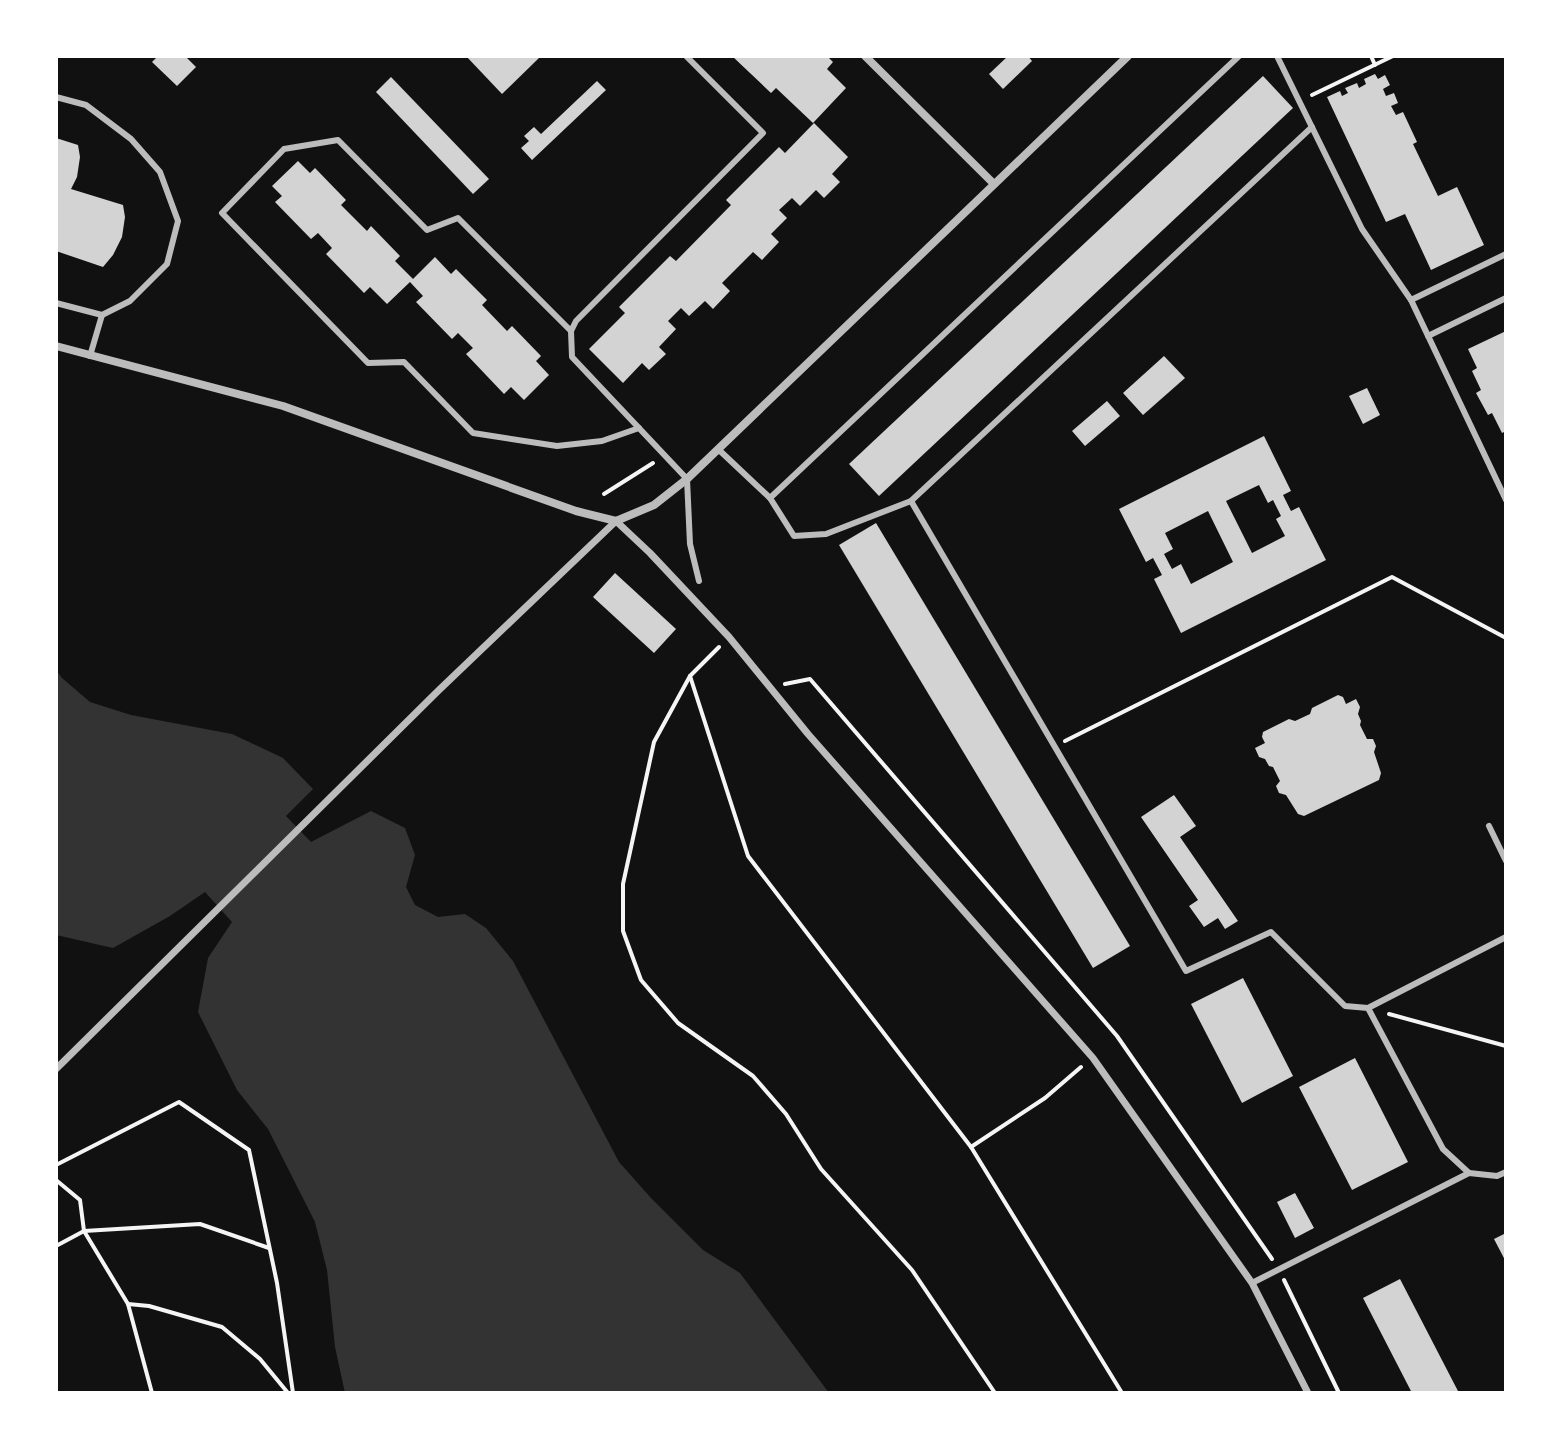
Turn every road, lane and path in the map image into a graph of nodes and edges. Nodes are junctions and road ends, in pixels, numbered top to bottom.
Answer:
1 (686, 56) edge
2 (865, 56) edge
3 (1128, 56) edge
4 (1239, 56) edge
5 (1277, 56) edge
6 (1371, 56) edge
7 (1393, 56) edge
8 (1375, 65) junction
9 (56, 97) edge
10 (1299, 101) junction
11 (1312, 127) junction
12 (994, 184) junction
13 (1506, 254) edge
14 (1506, 298) edge
15 (1411, 300) junction
16 (56, 303) edge
17 (102, 315) junction
18 (571, 331) junction
19 (1428, 336) junction
20 (56, 346) edge
21 (90, 356) junction
22 (639, 428) junction
23 (718, 449) junction
24 (665, 455) junction
25 (687, 479) junction
26 (604, 494) dead end
27 (770, 498) junction
28 (1506, 500) edge
29 (911, 501) junction
30 (616, 521) junction
31 (699, 581) dead end
32 (729, 637) junction
33 (1506, 638) edge
34 (690, 676) junction
35 (770, 688) junction
36 (1056, 746) junction
37 (1489, 826) dead end
38 (1506, 861) edge
39 (1506, 937) edge
40 (1368, 1008) junction
41 (1506, 1046) edge
42 (1093, 1058) junction
43 (56, 1069) edge
44 (971, 1147) junction
45 (56, 1165) edge
46 (1506, 1172) edge
47 (1469, 1173) junction
48 (56, 1180) edge
49 (84, 1231) junction
50 (56, 1246) edge
51 (269, 1248) junction
52 (1279, 1269) junction
53 (1252, 1283) junction
54 (128, 1304) junction
55 (152, 1393) edge
56 (291, 1393) edge
57 (995, 1393) edge
58 (1122, 1393) edge
59 (1308, 1393) edge
60 (1339, 1393) edge

1 - 18 lane
2 - 12 street
3 - 12 street
4 - 27 lane
5 - 10 lane
6 - 8 path
7 - 8 path
8 - 10 path
9 - 17 lane
10 - 11 lane
11 - 15 lane
11 - 29 lane
12 - 23 street
13 - 15 lane
14 - 19 lane
15 - 19 lane
16 - 17 lane
17 - 21 lane
18 - 22 lane
18 - 22 lane
19 - 28 lane
20 - 21 street
21 - 30 street
22 - 24 lane
23 - 25 street
23 - 27 lane
24 - 25 lane
24 - 26 path
25 - 30 street
25 - 31 lane
27 - 29 lane
29 - 36 lane
30 - 32 street
30 - 43 street
32 - 34 path
32 - 35 street
33 - 36 path
34 - 44 path
34 - 57 path
35 - 42 street
35 - 52 path
36 - 40 lane
37 - 38 lane
39 - 40 lane
40 - 41 path
40 - 47 lane
42 - 44 path
42 - 53 street
44 - 58 path
45 - 51 path
46 - 47 lane
47 - 52 lane
48 - 49 path
49 - 50 path
49 - 51 path
49 - 54 path
51 - 56 path
52 - 53 lane
52 - 60 path
53 - 59 street
54 - 55 path
54 - 56 path

